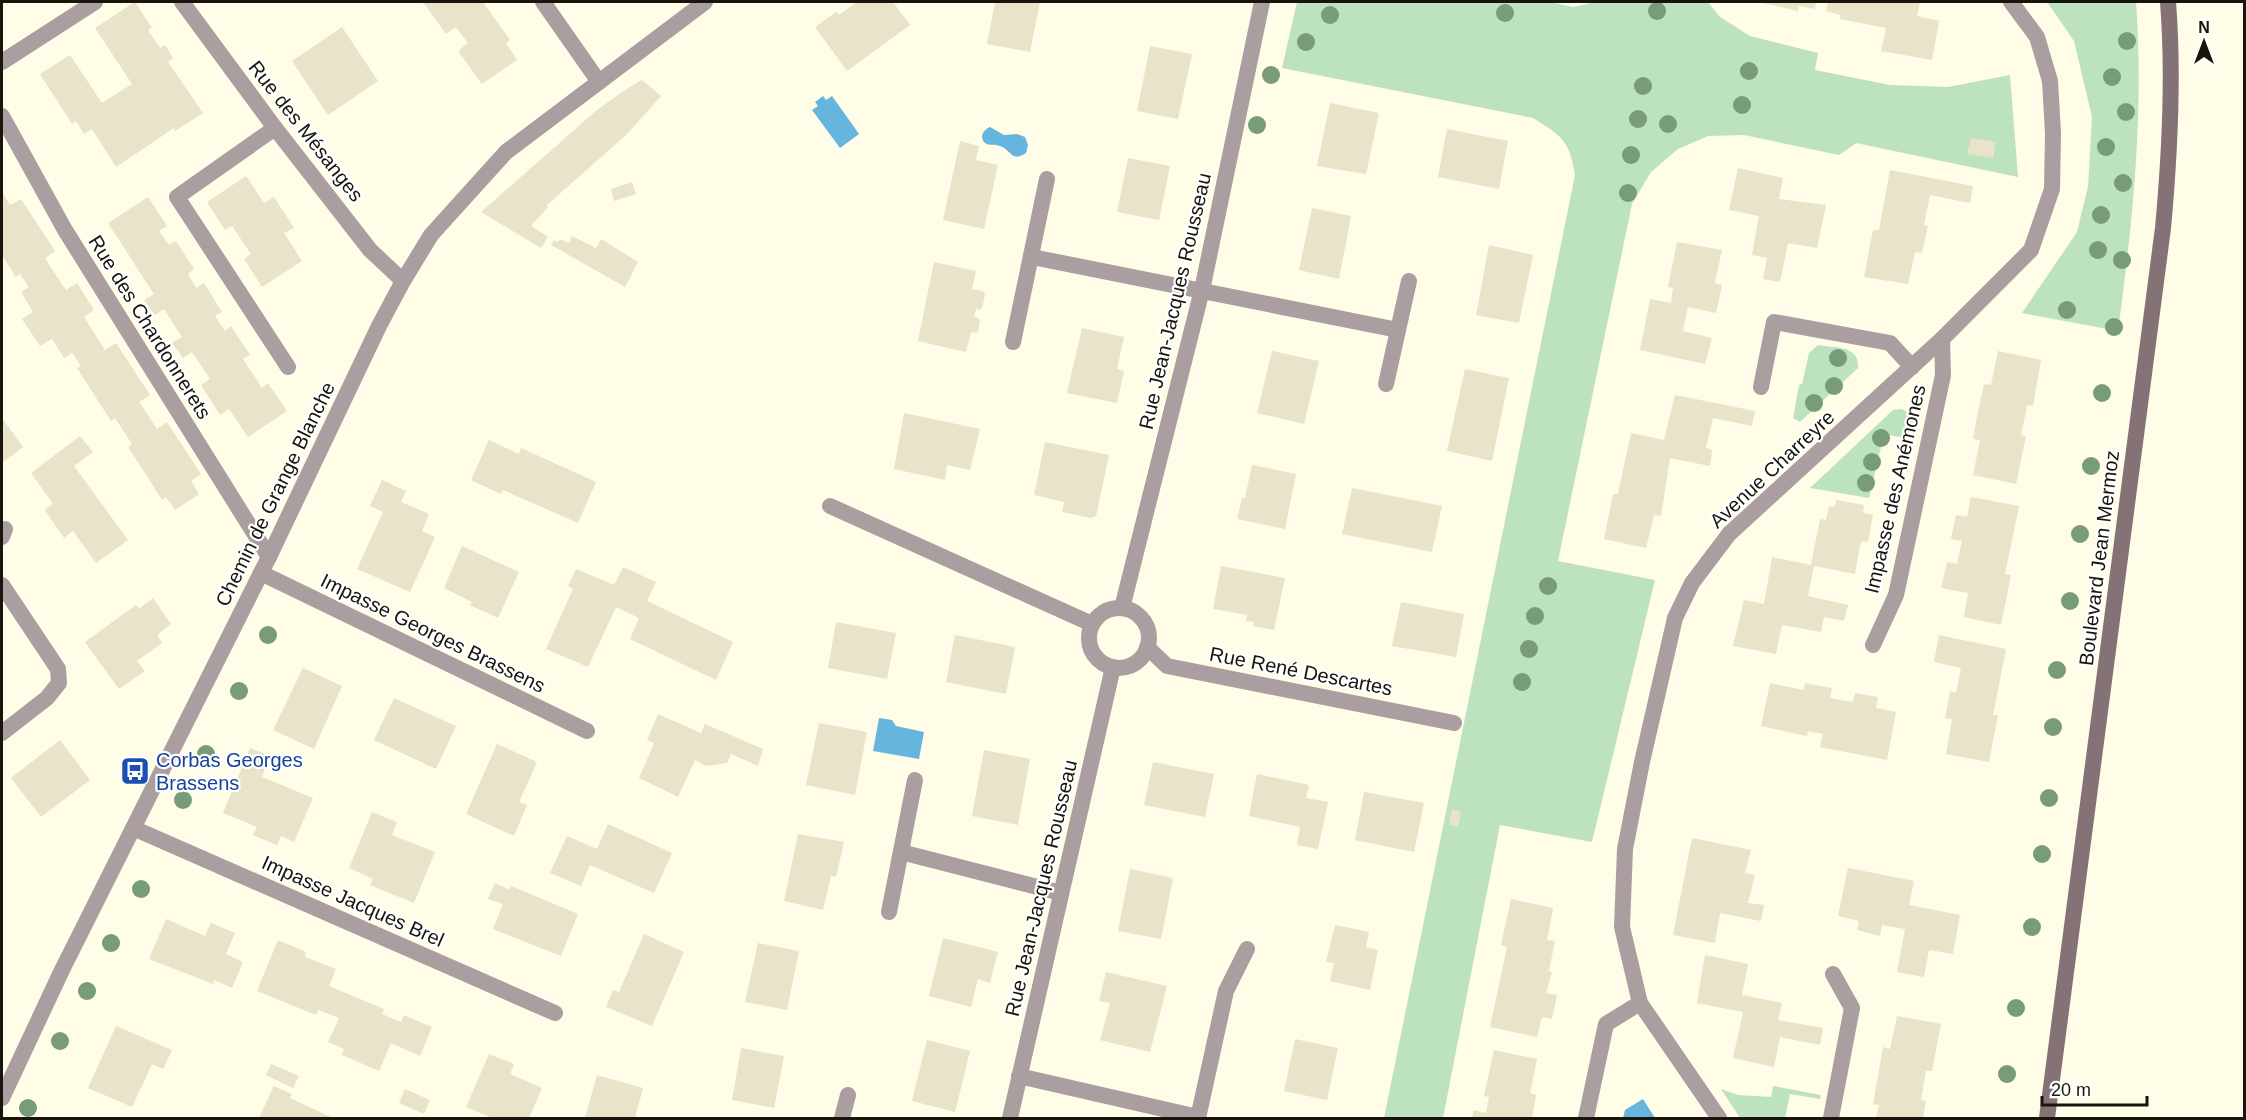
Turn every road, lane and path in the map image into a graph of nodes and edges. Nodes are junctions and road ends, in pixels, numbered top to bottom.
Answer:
1 (95, 2) edge
2 (182, 2) edge
3 (543, 2) edge
4 (705, 2) edge
5 (2011, 2) edge
6 (2168, 2) edge
7 (1256, 3) edge
8 (2, 62) edge
9 (599, 82) junction
10 (2, 116) edge
11 (275, 128) junction
12 (1047, 179) dead end
13 (1032, 256) junction
14 (403, 281) junction
15 (1409, 281) dead end
16 (1202, 290) junction
17 (1398, 330) junction
18 (1942, 339) junction
19 (1012, 342) dead end
20 (288, 367) dead end
21 (1912, 367) junction
22 (1386, 384) dead end
23 (1761, 387) dead end
24 (830, 506) dead end
25 (269, 557) junction
26 (261, 573) junction
27 (2, 585) edge
28 (1122, 608) junction
29 (1092, 624) junction
30 (1872, 645) dead end
31 (1147, 647) junction
32 (1113, 667) junction
33 (1454, 723) dead end
34 (587, 731) dead end
35 (2, 733) edge
36 (915, 780) dead end
37 (134, 828) junction
38 (901, 852) junction
39 (1061, 893) junction
40 (889, 912) dead end
41 (1247, 949) dead end
42 (1833, 974) dead end
43 (1640, 1004) junction
44 (555, 1013) dead end
45 (1019, 1076) junction
46 (848, 1095) dead end
47 (2, 1098) edge
48 (1198, 1118) edge
49 (842, 1119) edge
50 (1010, 1119) edge
51 (1586, 1119) edge
52 (1719, 1119) edge
53 (1831, 1119) edge
54 (2048, 1119) edge

1 - 8 street
2 - 11 street, Rue des Mésanges
3 - 9 street
4 - 9 street, Chemin de Grange Blanche
5 - 18 street, Avenue Charreyre
6 - 54 main road, Boulevard Jean Mermoz
7 - 16 street, Rue Jean-Jacques Rousseau
9 - 14 street, Chemin de Grange Blanche
10 - 25 street, Rue des Chardonnerets
11 - 14 street, Rue des Mésanges
11 - 20 street
12 - 13 street
13 - 16 street
13 - 19 street
14 - 25 street, Chemin de Grange Blanche
15 - 17 street
16 - 17 street
16 - 28 street, Rue Jean-Jacques Rousseau
17 - 22 street
18 - 21 street, Avenue Charreyre
18 - 30 street, Impasse des Anémones
21 - 23 street
21 - 43 street, Avenue Charreyre
24 - 29 street
25 - 26 street, Chemin de Grange Blanche
26 - 34 street, Impasse Georges Brassens
26 - 37 street, Chemin de Grange Blanche
27 - 35 street
28 - 29 street
28 - 31 street
29 - 32 street
31 - 32 street
31 - 33 street, Rue René Descartes
32 - 39 street, Rue Jean-Jacques Rousseau
36 - 38 street
37 - 44 street, Impasse Jacques Brel
37 - 47 street, Chemin de Grange Blanche
38 - 39 street
38 - 40 street
39 - 45 street, Rue Jean-Jacques Rousseau
41 - 48 street
42 - 53 street
43 - 51 street
43 - 52 street, Avenue Charreyre
45 - 48 street
45 - 50 street, Rue Jean-Jacques Rousseau
46 - 49 street

